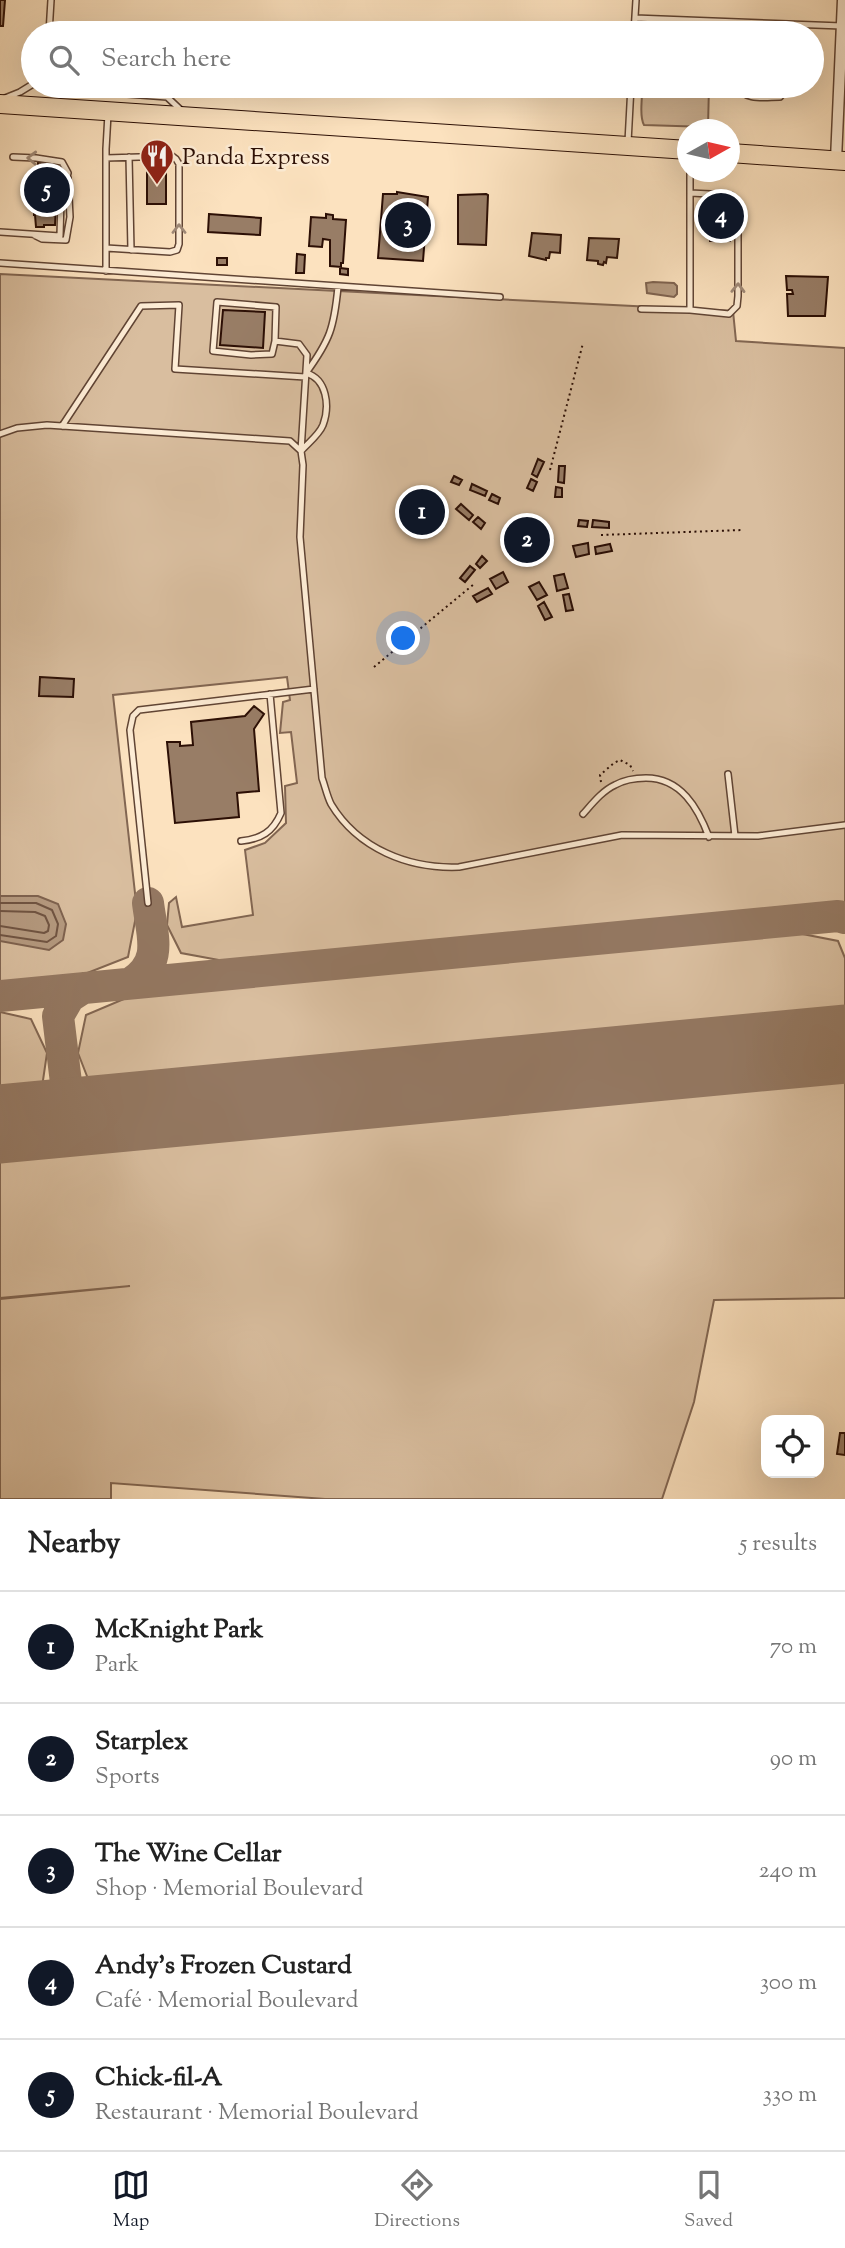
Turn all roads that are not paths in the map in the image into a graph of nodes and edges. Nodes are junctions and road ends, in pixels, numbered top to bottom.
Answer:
1 (51, 0) edge
2 (636, 0) edge
3 (843, 0) edge
4 (635, 18) junction
5 (50, 21) edge
6 (635, 21) edge
7 (692, 21) edge
8 (824, 28) edge
9 (843, 29) edge
10 (21, 92) edge
11 (168, 98) edge
12 (630, 98) edge
13 (0, 102) edge
14 (108, 111) junction
15 (187, 117) junction
16 (628, 146) junction
17 (677, 149) edge
18 (740, 154) edge
19 (13, 157) dead end
20 (129, 157) junction
21 (106, 158) junction
22 (841, 161) edge
23 (690, 182) edge
24 (690, 193) junction
25 (0, 232) edge
26 (106, 248) junction
27 (131, 250) junction
28 (0, 263) edge
29 (106, 271) junction
30 (338, 286) junction
31 (500, 297) dead end
32 (641, 309) dead end
33 (690, 310) junction
34 (275, 341) junction
35 (305, 375) junction
36 (62, 426) junction
37 (0, 434) edge
38 (301, 451) junction
39 (314, 689) junction
40 (270, 694) junction
41 (728, 774) dead end
42 (583, 814) dead end
43 (845, 825) edge
44 (709, 836) junction
45 (735, 836) junction
46 (241, 841) dead end
47 (148, 903) dead end

1 - 5 lane
2 - 4 lane
3 - 9 street
4 - 6 lane
4 - 7 lane
8 - 9 lane
9 - 22 street
10 - 13 lane
11 - 15 lane
12 - 16 lane
13 - 14 main road
14 - 15 main road
14 - 21 lane
15 - 16 main road
16 - 17 main road
18 - 22 main road
25 -> 19 lane
20 - 21 lane
20 - 27 lane
27 -> 20 lane
21 - 26 lane
23 - 24 lane
24 - 33 lane
33 -> 24 lane
26 - 27 lane
26 - 29 lane
28 - 29 lane
29 - 30 lane
30 - 31 lane
30 - 35 lane
32 - 33 lane
34 - 34 lane
34 - 35 lane
35 - 36 lane
35 - 38 lane
35 - 38 lane
36 - 37 lane
36 - 38 lane
38 - 39 lane
39 - 40 lane
39 - 44 lane
40 - 46 lane
40 - 47 lane
41 - 45 lane
42 - 44 lane
43 - 45 lane
44 - 45 lane

